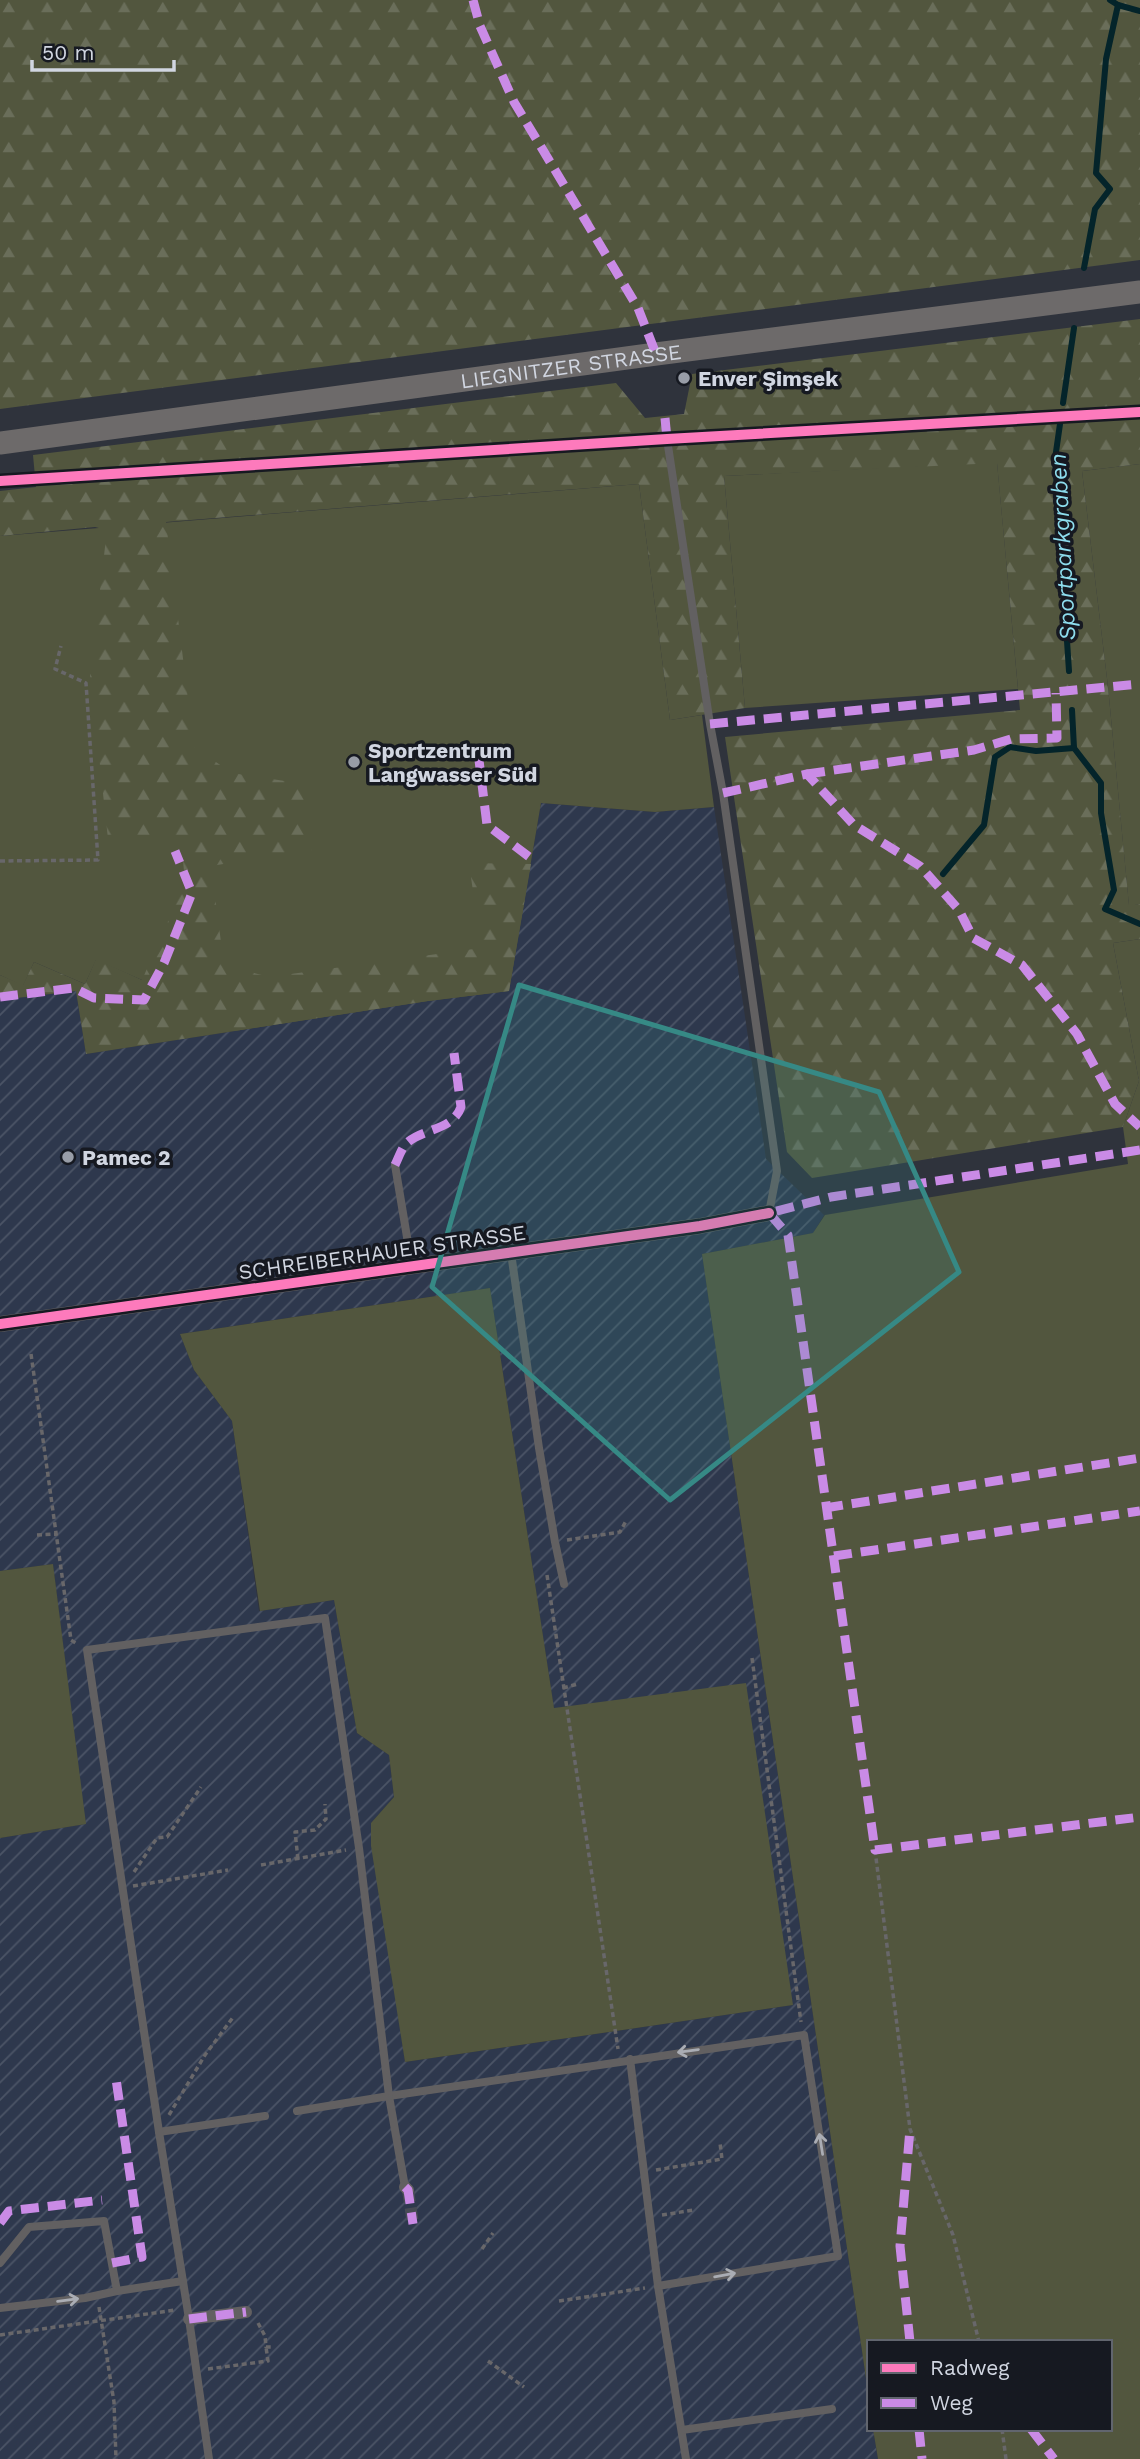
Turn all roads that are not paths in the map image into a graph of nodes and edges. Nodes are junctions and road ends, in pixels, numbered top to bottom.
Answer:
1 (1140, 292) edge
2 (667, 439) dead end
3 (0, 443) edge
4 (395, 1165) dead end
5 (769, 1213) joint
6 (511, 1253) junction
7 (412, 1267) junction
8 (0, 1324) edge
9 (564, 1584) dead end
10 (630, 2059) junction
11 (389, 2096) junction
12 (297, 2111) dead end
13 (265, 2116) dead end
14 (159, 2132) junction
15 (406, 2189) tunnel mouth
16 (0, 2263) edge
17 (183, 2281) junction
18 (658, 2286) junction
19 (117, 2291) junction
20 (0, 2308) edge
21 (246, 2312) dead end
22 (188, 2314) junction
23 (832, 2409) dead end
24 (682, 2430) junction
25 (209, 2459) edge
26 (686, 2459) edge

1 - 3 main road, LIEGNITZER STRASSE
2 - 5 lane
4 - 7 lane
5 - 6 street, SCHREIBERHAUER STRASSE
6 - 7 street, SCHREIBERHAUER STRASSE
6 - 9 lane
7 - 8 street, SCHREIBERHAUER STRASSE
10 - 11 lane
10 - 18 lane
18 -> 10 lane
11 - 12 lane
11 - 14 lane
11 - 15 lane
13 - 14 lane
14 - 17 lane
16 - 19 lane
17 - 19 lane
17 - 22 lane
18 - 24 lane
20 -> 19 lane
21 - 22 street
22 - 25 lane
23 - 24 lane
24 - 26 lane

